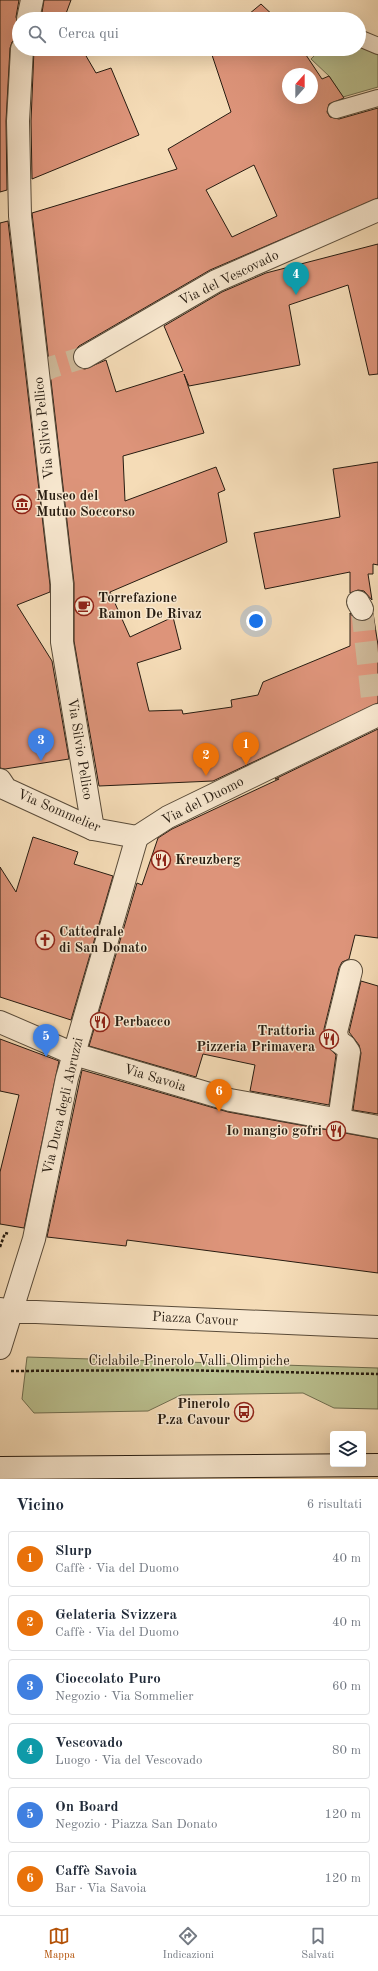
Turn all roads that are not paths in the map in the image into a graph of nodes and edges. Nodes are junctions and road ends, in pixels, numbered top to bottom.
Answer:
1 (32, 0) edge
2 (29, 12) edge
3 (366, 41) edge
4 (378, 46) edge
5 (22, 56) edge
6 (378, 98) edge
7 (336, 110) dead end
8 (378, 210) edge
9 (86, 357) tunnel mouth
10 (375, 713) edge
11 (3, 784) edge
12 (93, 829) junction
13 (137, 837) junction
14 (351, 971) dead end
15 (0, 1022) edge
16 (74, 1054) junction
17 (339, 1120) junction
18 (378, 1127) edge
19 (6, 1311) edge
20 (378, 1327) edge
21 (0, 1348) edge
22 (378, 1465) edge
23 (0, 1468) edge

1 - 2 street
3 - 4 lane
5 - 12 street, Via Silvio Pellico
6 - 7 lane
8 - 9 street, Via del Vescovado
10 - 13 street, Via del Duomo
11 - 12 street, Via Sommelier
12 - 13 street, Via Sommelier
13 - 16 street, Via Duca degli Abruzzi
14 - 17 street
15 - 16 street, Via Savoia
16 - 17 street, Via Savoia
16 - 19 street, Via Duca degli Abruzzi
17 - 18 street, Via Savoia
19 - 20 street, Piazza Cavour
19 - 21 street
22 - 23 street

